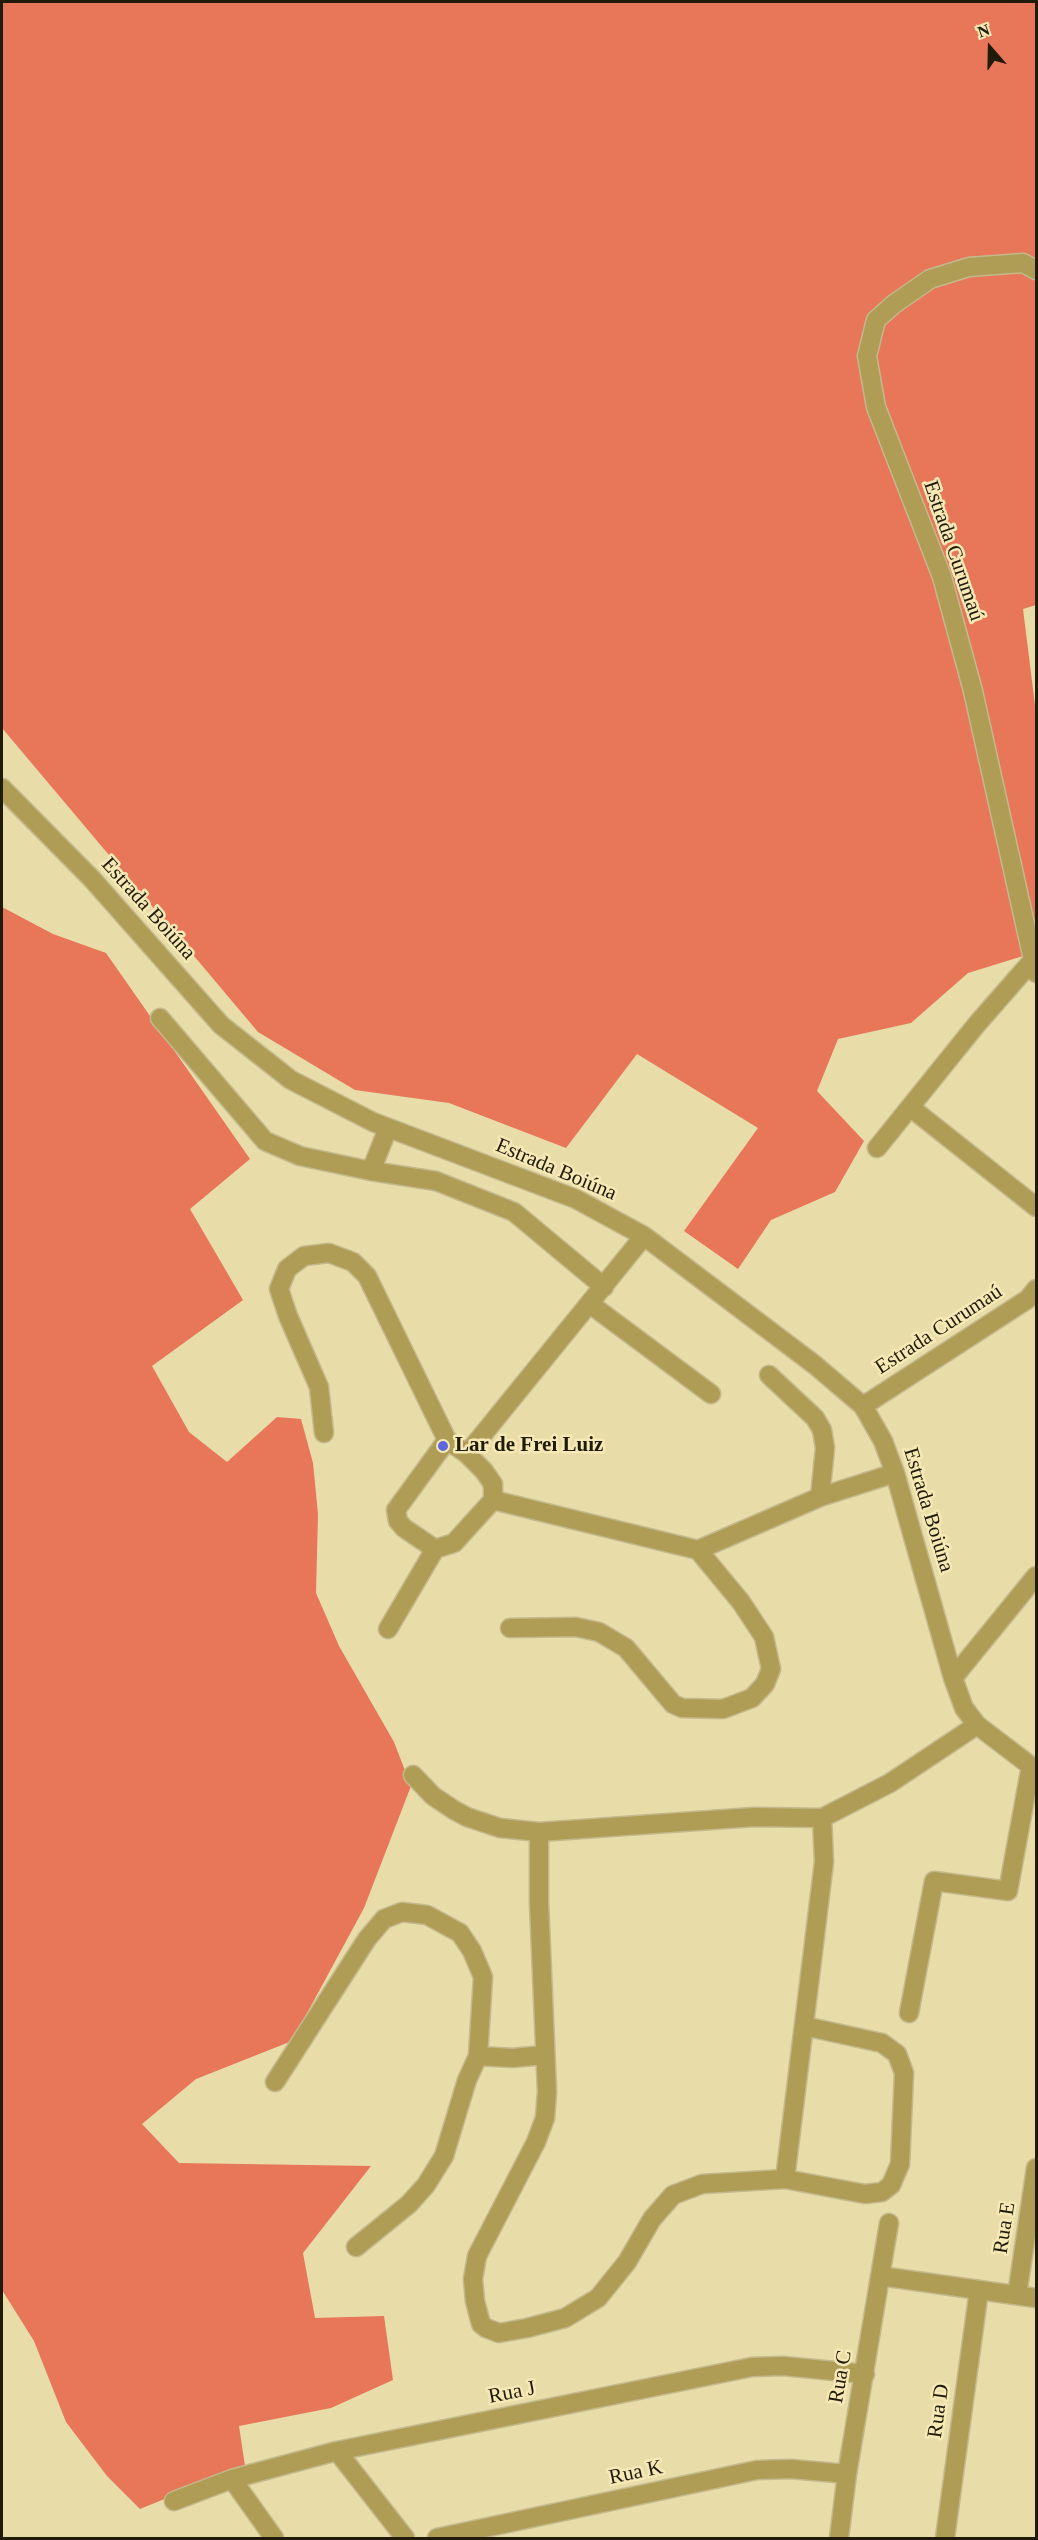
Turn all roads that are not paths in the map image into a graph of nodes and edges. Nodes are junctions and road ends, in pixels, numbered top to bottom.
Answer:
1 (1036, 270) edge
2 (2, 788) edge
3 (1035, 967) edge
4 (160, 1018) dead end
5 (910, 1107) junction
6 (388, 1128) junction
7 (876, 1148) dead end
8 (371, 1171) junction
9 (1036, 1207) edge
10 (644, 1236) junction
11 (604, 1287) junction
12 (1036, 1289) edge
13 (590, 1304) junction
14 (769, 1375) dead end
15 (711, 1394) dead end
16 (863, 1406) junction
17 (324, 1433) dead end
18 (447, 1440) junction
19 (467, 1454) junction
20 (895, 1473) junction
21 (820, 1497) junction
22 (493, 1500) junction
23 (435, 1549) junction
24 (698, 1550) junction
25 (1036, 1576) edge
26 (510, 1628) dead end
27 (388, 1629) dead end
28 (953, 1678) junction
29 (977, 1725) junction
30 (1034, 1768) edge
31 (413, 1775) dead end
32 (822, 1818) junction
33 (539, 1832) junction
34 (909, 2013) dead end
35 (804, 2026) junction
36 (544, 2055) junction
37 (478, 2056) junction
38 (275, 2082) dead end
39 (1036, 2168) edge
40 (785, 2179) junction
41 (889, 2223) dead end
42 (356, 2247) dead end
43 (880, 2276) junction
44 (979, 2290) junction
45 (1017, 2295) junction
46 (1036, 2298) edge
47 (864, 2374) junction
48 (337, 2451) junction
49 (847, 2474) junction
50 (232, 2479) junction
51 (174, 2501) dead end
52 (274, 2538) edge
53 (405, 2538) edge
54 (436, 2538) edge
55 (839, 2538) edge
56 (945, 2538) edge

1 - 3 street, Estrada Curumaú
2 - 6 street, Estrada Boiúna
3 - 5 street
4 - 8 street
5 - 7 street
5 - 9 street
6 - 8 street
6 - 10 street, Estrada Boiúna
8 - 11 street
10 - 11 street
10 - 16 street, Estrada Boiúna
11 - 13 street
12 - 16 street, Estrada Curumaú
13 - 15 street
13 - 19 street
14 - 21 street
16 - 20 street, Estrada Boiúna
17 - 18 street
18 - 19 street
18 - 23 street
19 - 22 street
20 - 21 street
20 - 28 street, Estrada Boiúna
21 - 24 street
22 - 23 street
22 - 24 street
23 - 27 street
24 - 26 street
25 - 28 street
28 - 29 street, Estrada Boiúna
29 - 30 street, Estrada Boiúna
29 - 32 street
30 - 34 street
31 - 33 street
32 - 33 street
32 - 35 street
33 - 36 street
35 - 40 street
35 - 40 street
36 - 37 street
36 - 40 street
37 - 38 street
37 - 42 street
39 - 45 street, Rua E
41 - 43 street, Rua C
43 - 44 street
43 - 47 street, Rua C
44 - 45 street
44 - 56 street, Rua D
45 - 46 street
47 - 48 street, Rua J
47 - 49 street, Rua C
48 - 50 street, Rua J
48 - 53 street
49 - 54 street, Rua K
49 - 55 street, Rua C
50 - 51 street, Rua J
50 - 52 street

